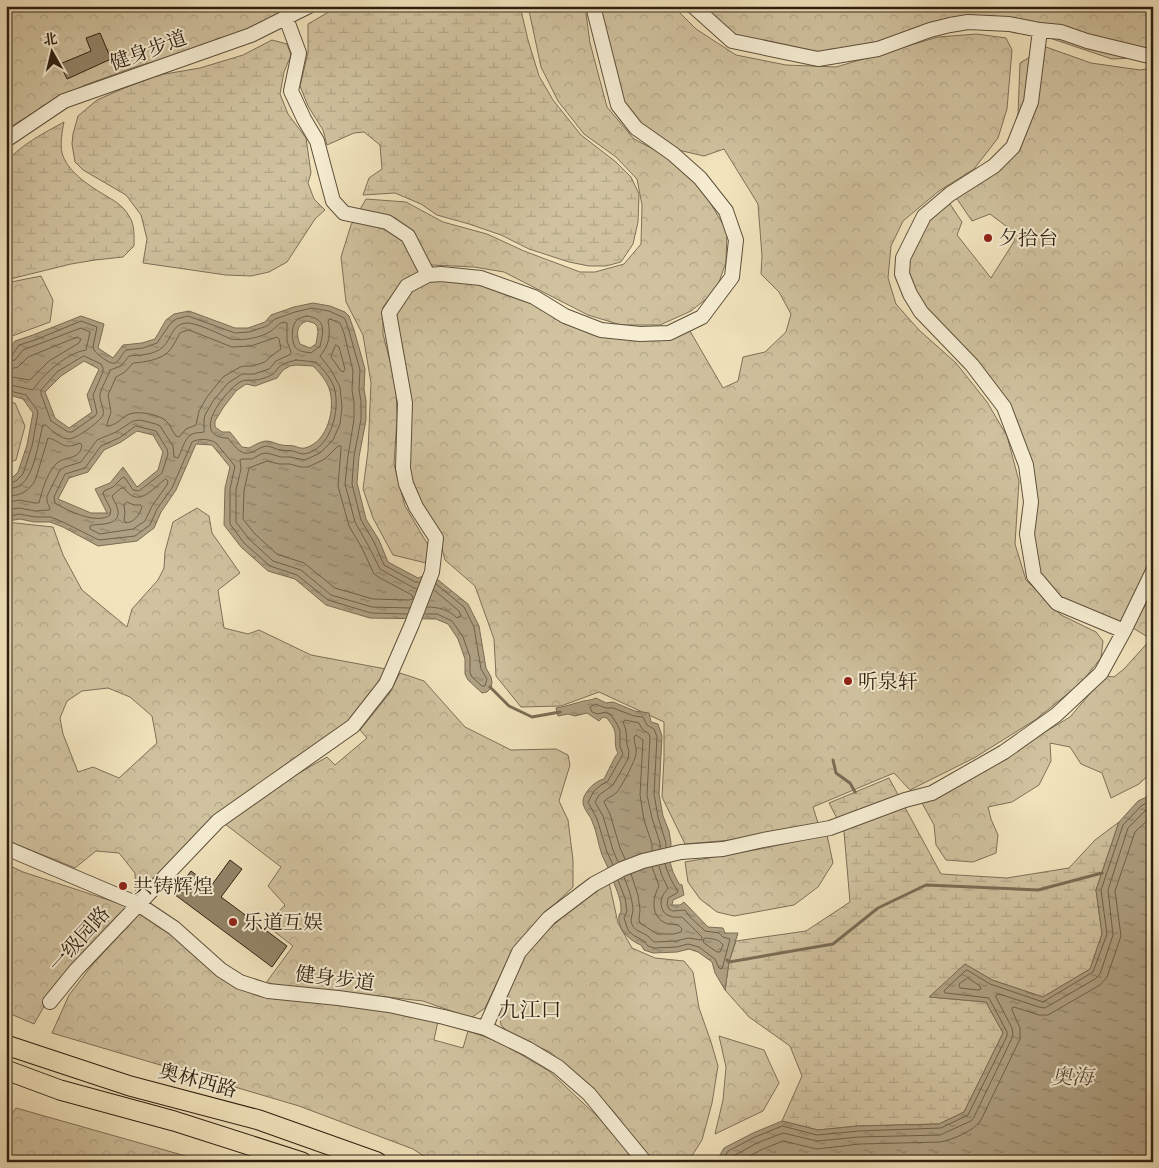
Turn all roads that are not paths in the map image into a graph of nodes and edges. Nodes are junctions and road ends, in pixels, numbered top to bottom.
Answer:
1 (309, 6) edge
2 (593, 6) edge
3 (693, 6) edge
4 (286, 18) junction
5 (1040, 30) junction
6 (1153, 57) edge
7 (6, 140) edge
8 (428, 275) junction
9 (1153, 571) edge
10 (1124, 631) junction
11 (6, 848) edge
12 (138, 904) junction
13 (50, 1002) dead end
14 (485, 1028) junction
15 (6, 1045) edge
16 (6, 1070) edge
17 (302, 1162) edge
18 (377, 1162) edge
19 (645, 1162) edge

1 - 4 street, 健身步道
2 - 8 street
3 - 5 street
4 - 7 street, 健身步道
4 - 8 street
5 - 6 street
5 - 10 street
8 - 12 street, 一级园路
9 - 10 street
10 - 14 street
11 - 12 street, 健身步道
12 - 13 street, 一级园路
12 - 14 street, 健身步道
14 - 19 street, 健身步道
15 - 18 main road, 奥林西路
16 - 17 main road

